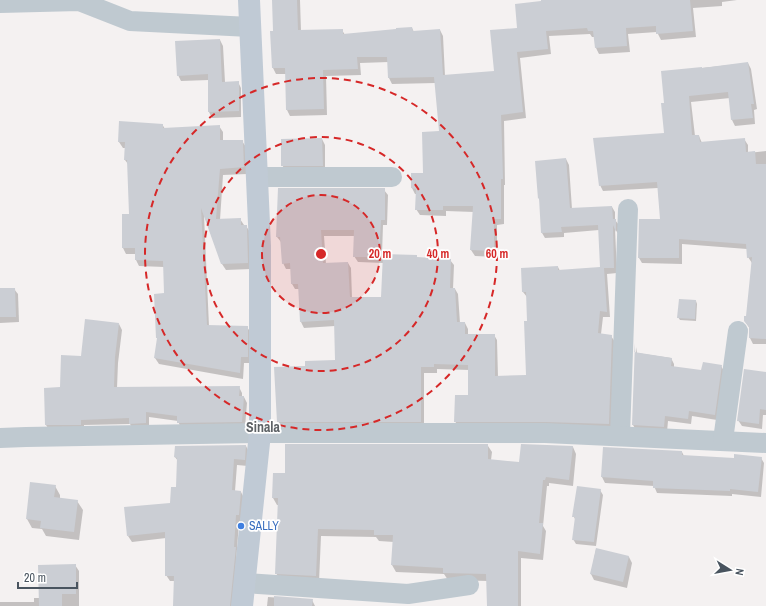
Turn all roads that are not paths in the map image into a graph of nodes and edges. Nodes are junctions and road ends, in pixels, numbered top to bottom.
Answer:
1 (249, 0) edge
2 (0, 3) edge
3 (250, 27) junction
4 (257, 177) junction
5 (392, 177) dead end
6 (628, 209) dead end
7 (738, 331) dead end
8 (260, 433) junction
9 (620, 436) junction
10 (0, 438) edge
11 (723, 440) junction
12 (766, 443) edge
13 (245, 583) junction
14 (469, 585) dead end
15 (242, 606) edge

1 - 3 street
2 - 3 street
3 - 4 street
4 - 5 street
4 - 8 street
6 - 9 street
7 - 11 street
8 - 9 street
8 - 10 street
8 - 13 street
9 - 11 street
11 - 12 street
13 - 14 street
13 - 15 street

